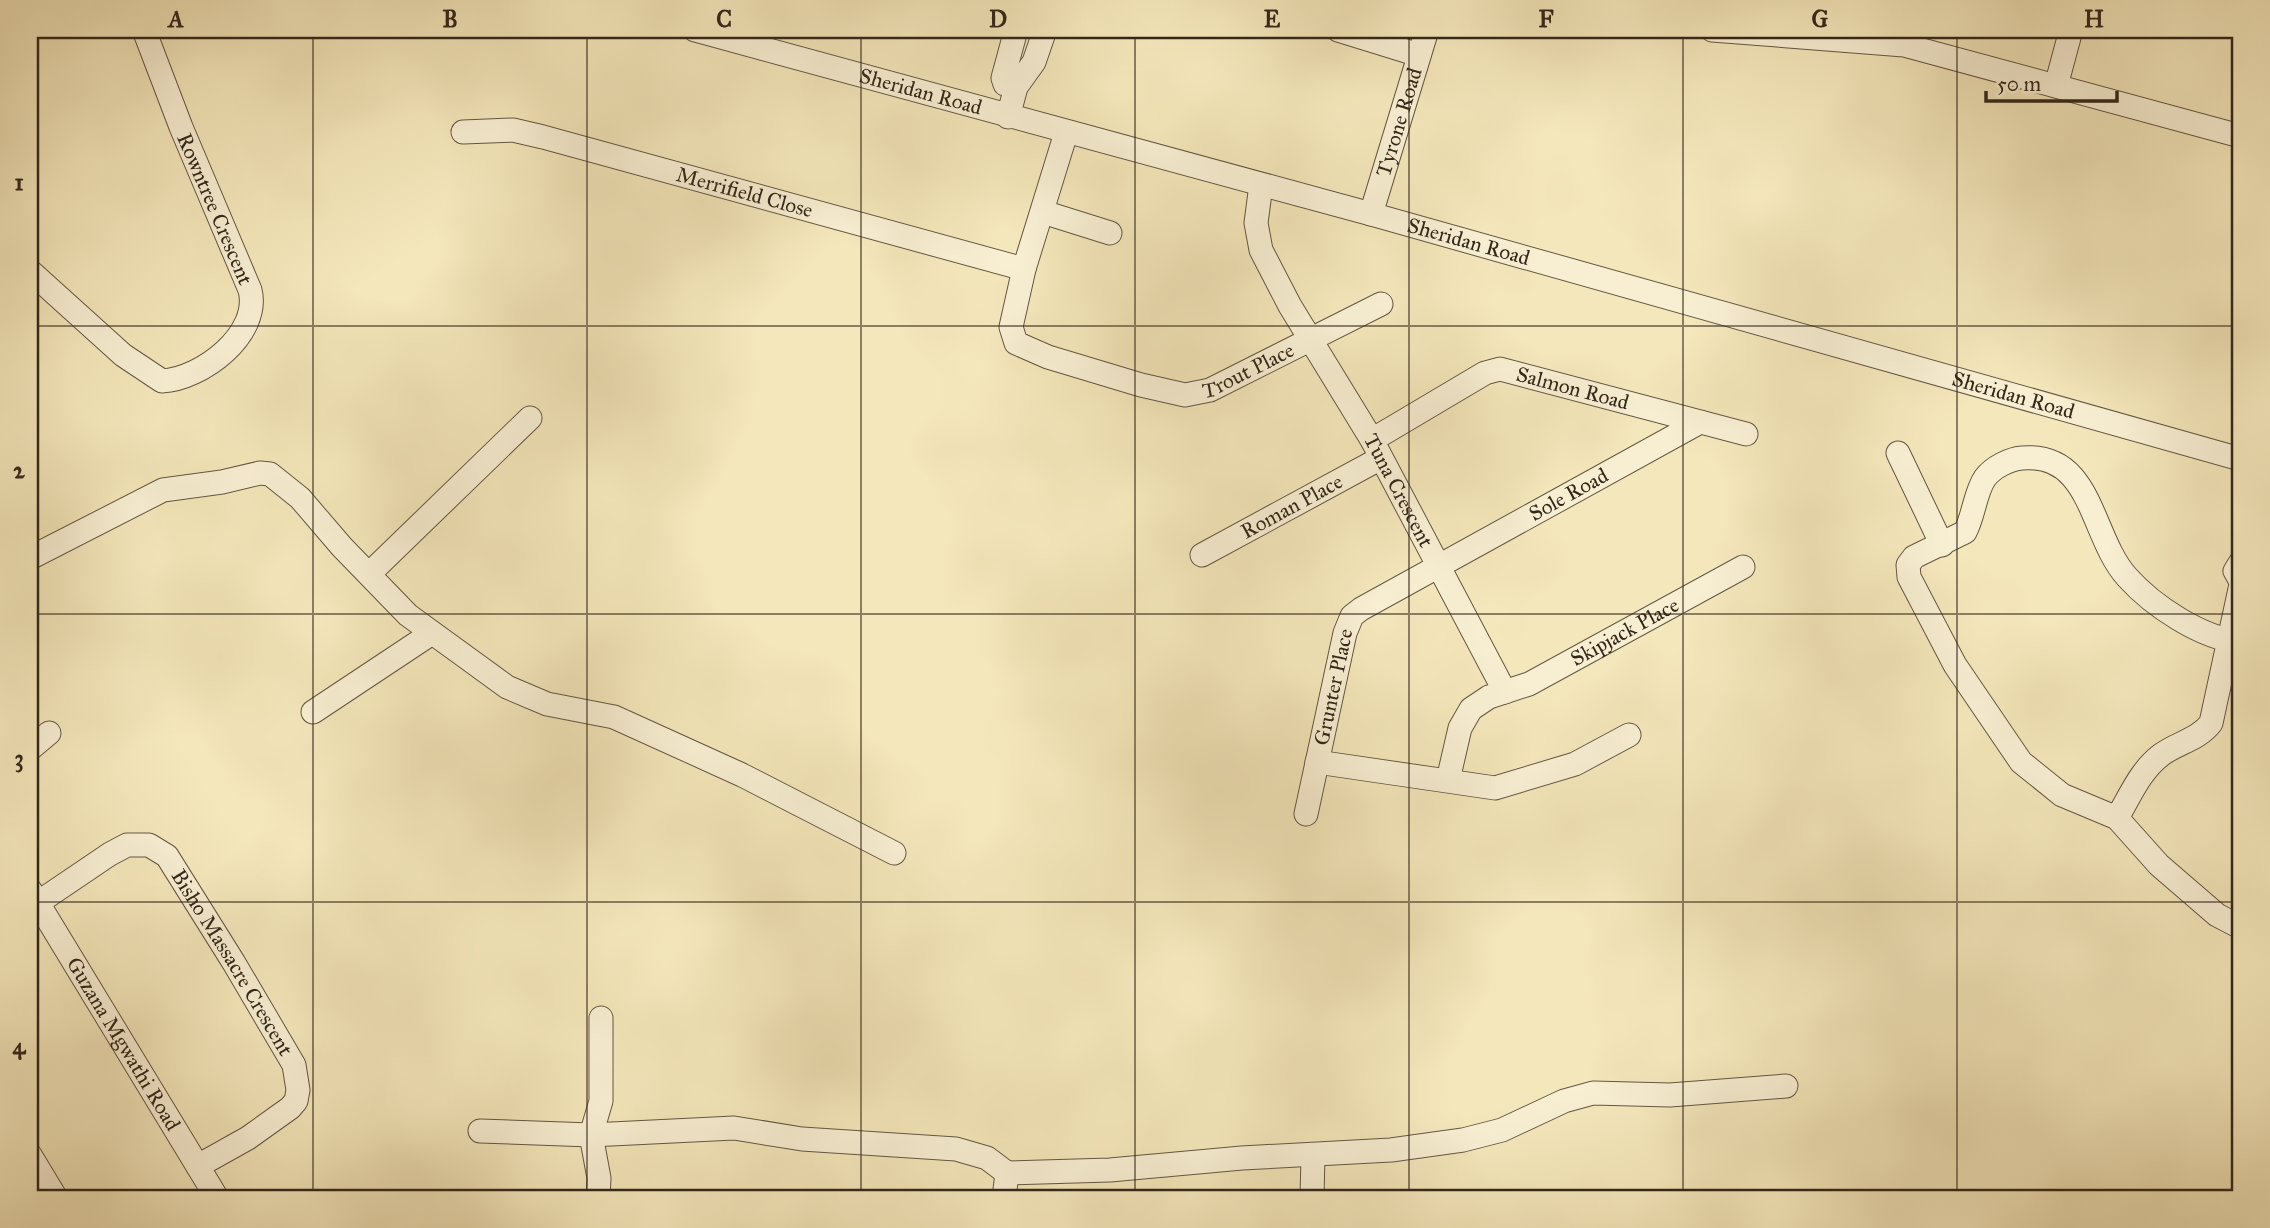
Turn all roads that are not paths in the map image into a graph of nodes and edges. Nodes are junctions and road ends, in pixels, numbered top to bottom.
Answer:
1 (144, 30) edge
2 (695, 30) edge
3 (1016, 30) edge
4 (1045, 30) edge
5 (1338, 30) edge
6 (1427, 30) edge
7 (1713, 30) edge
8 (2071, 30) edge
9 (1419, 55) junction
10 (2056, 86) junction
11 (1016, 87) junction
12 (1008, 117) junction
13 (463, 132) dead end
14 (1066, 133) junction
15 (2240, 136) edge
16 (1261, 185) junction
17 (1043, 212) junction
18 (1371, 214) junction
19 (1110, 233) dead end
20 (1024, 269) junction
21 (30, 271) edge
22 (1381, 304) dead end
23 (1311, 338) junction
24 (530, 418) dead end
25 (1700, 422) junction
26 (1746, 434) dead end
27 (1377, 449) junction
28 (1898, 453) dead end
29 (2240, 459) edge
30 (1942, 545) junction
31 (1202, 555) dead end
32 (30, 558) edge
33 (2240, 563) edge
34 (1436, 566) junction
35 (1743, 567) dead end
36 (369, 574) junction
37 (2240, 580) edge
38 (2240, 589) edge
39 (432, 633) junction
40 (2235, 642) edge
41 (1505, 692) junction
42 (313, 712) dead end
43 (49, 733) dead end
44 (1629, 735) dead end
45 (30, 749) edge
46 (1317, 762) junction
47 (1448, 780) junction
48 (1306, 814) dead end
49 (2117, 818) junction
50 (894, 853) dead end
51 (34, 896) edge
52 (2240, 927) edge
53 (601, 1018) dead end
54 (1786, 1086) dead end
55 (480, 1130) dead end
56 (591, 1135) junction
57 (30, 1155) edge
58 (1313, 1155) junction
59 (198, 1166) junction
60 (1007, 1173) junction
61 (56, 1198) edge
62 (217, 1198) edge
63 (598, 1198) edge
64 (1004, 1198) edge
65 (1312, 1198) edge

1 - 21 street, Rowntree Crescent
2 - 12 street, Sheridan Road
3 - 11 street
4 - 11 street
5 - 9 street
6 - 9 street, Tyrone Road
7 - 10 street
8 - 10 street
9 - 18 street, Tyrone Road
10 - 15 street
11 - 12 street
12 - 14 street, Sheridan Road
13 - 20 street, Merrifield Close
14 - 16 street, Sheridan Road
14 - 17 street
16 - 18 street, Sheridan Road
16 - 23 street, Tuna Crescent
17 - 19 street
17 - 20 street
18 - 29 street, Sheridan Road
20 - 23 street, Trout Place
22 - 23 street, Trout Place
23 - 27 street, Tuna Crescent
24 - 36 street
25 - 26 street, Salmon Road
25 - 27 street, Salmon Road
25 - 34 street, Sole Road
27 - 31 street, Roman Place
27 - 34 street, Tuna Crescent
28 - 30 street
30 - 40 street
30 - 49 street
32 - 36 street
33 - 37 street
34 - 41 street, Tuna Crescent
34 - 46 street, Grunter Place
35 - 41 street, Skipjack Place
36 - 39 street
38 - 40 street
39 - 42 street
39 - 50 street
40 - 49 street
41 - 47 street
43 - 45 street
44 - 47 street
46 - 47 street
46 - 48 street, Grunter Place
49 - 52 street
51 - 59 street, Guzana Mgwathi Road
51 - 59 street, Bisho Massacre Crescent
53 - 56 street
54 - 58 street
55 - 56 street
56 - 60 street
56 - 63 street
57 - 61 street
58 - 60 street
58 - 65 street
59 - 62 street, Guzana Mgwathi Road
60 - 64 street

